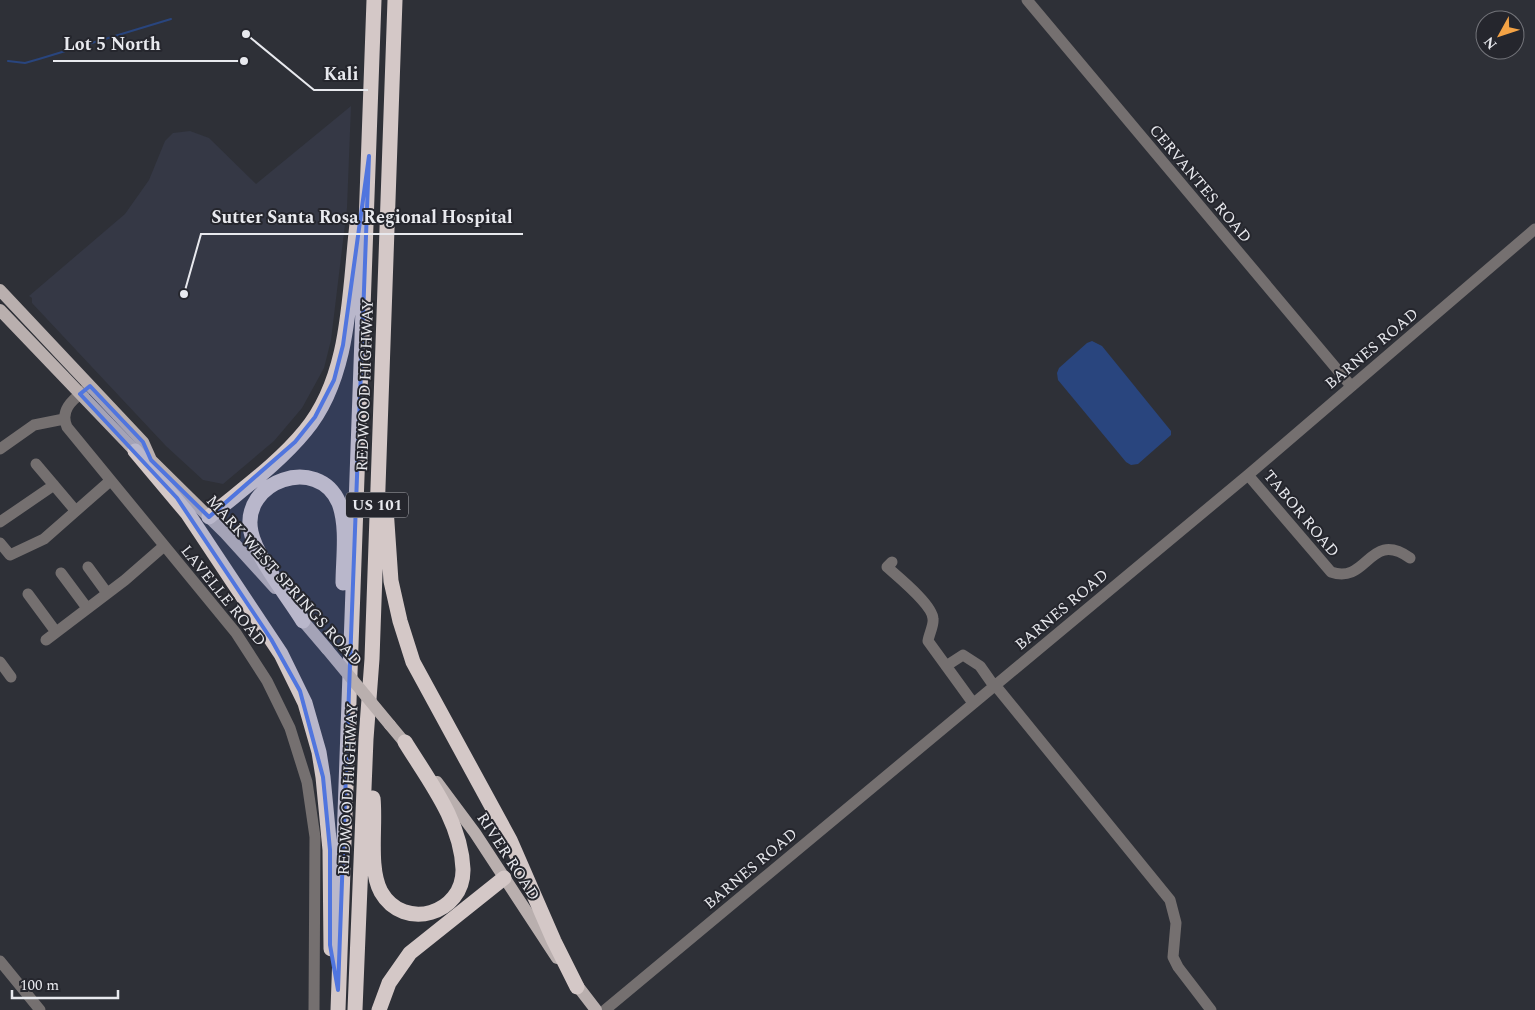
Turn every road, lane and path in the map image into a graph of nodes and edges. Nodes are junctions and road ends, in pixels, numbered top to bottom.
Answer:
1 (374, 0) edge
2 (395, 0) edge
3 (1027, 0) edge
4 (369, 156) junction
5 (1535, 229) edge
6 (0, 290) edge
7 (0, 310) edge
8 (1351, 386) junction
9 (85, 390) junction
10 (380, 418) junction
11 (64, 419) junction
12 (0, 449) edge
13 (135, 451) junction
14 (152, 460) junction
15 (36, 464) dead end
16 (1248, 475) junction
17 (110, 481) junction
18 (54, 485) junction
19 (75, 510) junction
20 (209, 517) junction
21 (0, 522) edge
22 (0, 543) edge
23 (164, 546) junction
24 (1410, 558) dead end
25 (892, 562) dead end
26 (88, 567) dead end
27 (61, 573) dead end
28 (28, 594) dead end
29 (107, 594) junction
30 (87, 608) junction
31 (303, 621) junction
32 (56, 632) junction
33 (351, 637) junction
34 (46, 640) dead end
35 (0, 662) edge
36 (946, 666) junction
37 (11, 677) dead end
38 (994, 686) junction
39 (973, 703) junction
40 (390, 725) joint
41 (366, 739) junction
42 (405, 742) junction
43 (504, 878) junction
44 (0, 961) edge
45 (577, 986) junction
46 (338, 990) junction
47 (40, 1010) edge
48 (314, 1010) edge
49 (338, 1010) edge
50 (355, 1010) edge
51 (379, 1010) edge
52 (596, 1010) edge
53 (605, 1010) edge
54 (1210, 1010) edge

1 - 4 highway, REDWOOD HIGHWAY / US 101
2 - 10 highway, REDWOOD HIGHWAY / US 101
3 - 8 street, CERVANTES ROAD
4 - 20 highway
4 - 33 highway, REDWOOD HIGHWAY / US 101
5 - 8 street, BARNES ROAD
6 - 9 main road, MARK WEST SPRINGS ROAD
7 - 9 main road, MARK WEST SPRINGS ROAD
8 - 16 street, BARNES ROAD
9 - 11 street
9 - 13 main road, MARK WEST SPRINGS ROAD
9 - 14 main road, MARK WEST SPRINGS ROAD
10 - 41 highway, REDWOOD HIGHWAY / US 101
10 - 45 highway
11 - 12 street
11 - 17 street, LAVELLE ROAD
13 - 14 main road, MARK WEST SPRINGS ROAD
13 - 46 highway
14 - 20 main road, MARK WEST SPRINGS ROAD
15 - 18 street
16 - 24 street, TABOR ROAD
16 - 38 street, BARNES ROAD
17 - 19 street
17 - 23 street, LAVELLE ROAD
18 - 19 street
18 - 21 street
19 - 22 street
20 - 31 main road, MARK WEST SPRINGS ROAD
23 - 29 street
23 - 48 street, LAVELLE ROAD
25 - 36 street
26 - 29 street
27 - 30 street
28 - 32 street
29 - 30 street
30 - 32 street
31 - 33 highway
31 - 40 main road, MARK WEST SPRINGS ROAD, bridge
32 - 34 street
33 - 46 highway, REDWOOD HIGHWAY / US 101
35 - 37 street
36 - 38 street
36 - 39 street
38 - 39 street, BARNES ROAD
38 - 54 street
39 - 53 street, BARNES ROAD
40 - 42 main road, RIVER ROAD
41 - 42 highway
41 - 50 highway, REDWOOD HIGHWAY / US 101
42 - 43 main road, RIVER ROAD
43 - 45 main road, RIVER ROAD
43 - 51 highway
44 - 47 street
45 - 52 main road, RIVER ROAD
46 - 49 highway, REDWOOD HIGHWAY / US 101

